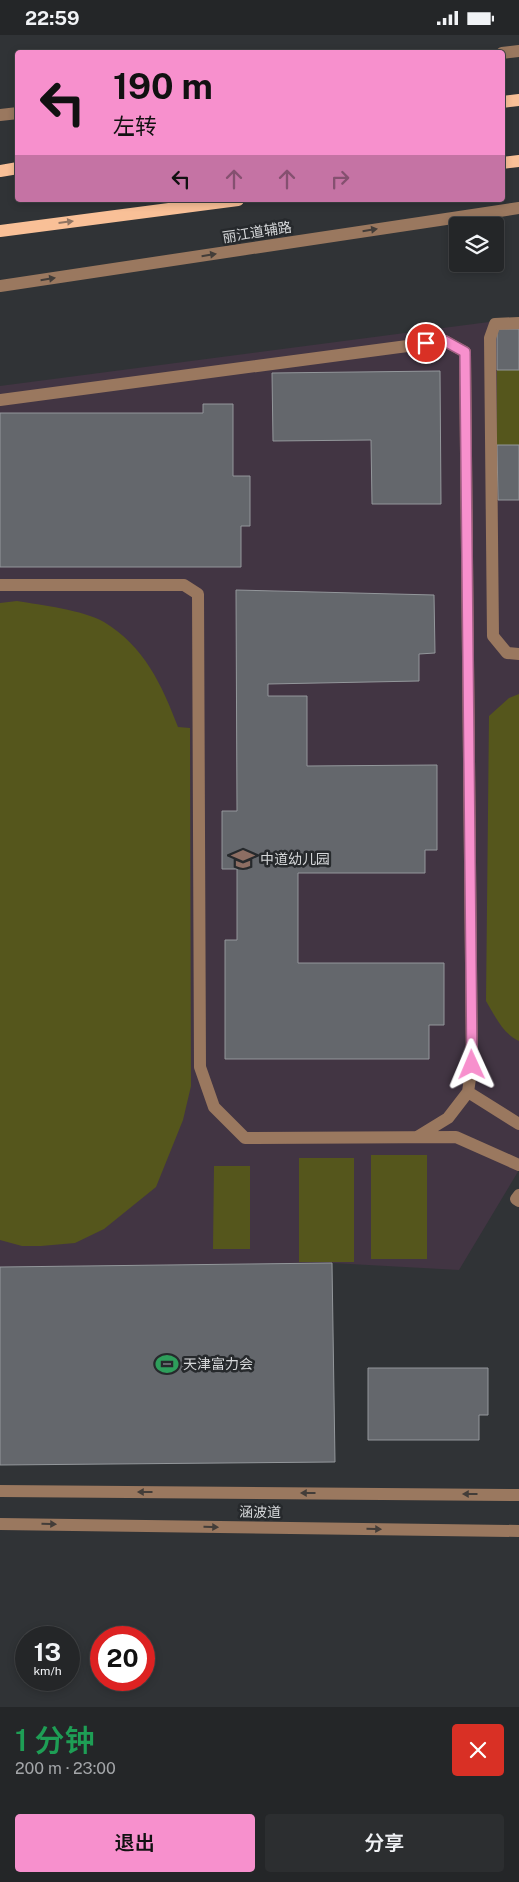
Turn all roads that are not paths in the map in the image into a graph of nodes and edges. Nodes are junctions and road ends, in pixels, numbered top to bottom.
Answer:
1 (519, 51) edge
2 (505, 53) edge
3 (519, 100) edge
4 (505, 102) edge
5 (15, 113) edge
6 (0, 115) edge
7 (519, 161) edge
8 (505, 163) edge
9 (15, 168) edge
10 (0, 171) edge
11 (223, 202) edge
12 (519, 208) edge
13 (0, 231) edge
14 (0, 286) edge
15 (519, 323) edge
16 (0, 400) edge
17 (0, 585) edge
18 (519, 654) edge
19 (468, 1092) junction
20 (519, 1124) edge
21 (417, 1137) junction
22 (519, 1165) edge
23 (519, 1195) edge
24 (519, 1201) edge
25 (0, 1491) edge
26 (519, 1495) edge
27 (0, 1524) edge
28 (519, 1531) edge

1 - 2 street
3 - 4 main road
5 - 6 street
7 - 8 main road
9 - 10 main road
13 -> 11 main road
14 -> 12 street, 丽江道辅路
15 - 18 street
16 - 19 street
17 - 21 street
19 - 20 street
19 - 21 street
21 - 22 street
23 - 24 street
26 -> 25 street, 涵波道
27 -> 28 street, 涵波道

